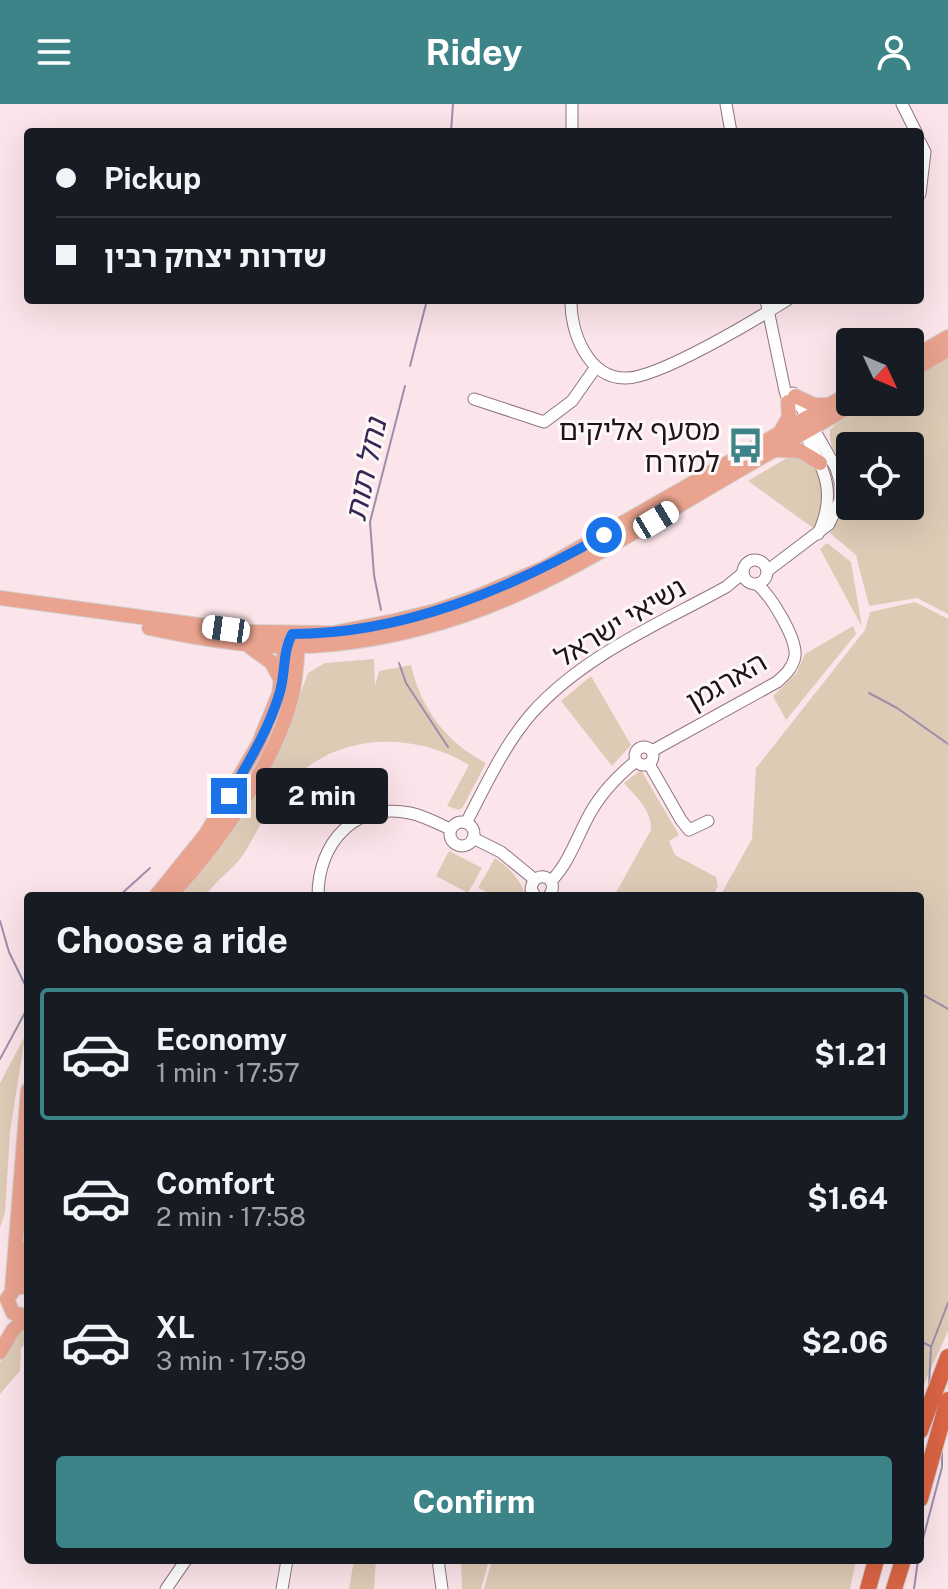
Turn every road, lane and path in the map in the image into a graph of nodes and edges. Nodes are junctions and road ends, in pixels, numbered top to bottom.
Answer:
1 (572, 104) edge
2 (726, 104) edge
3 (902, 104) edge
4 (572, 128) edge
5 (730, 128) edge
6 (914, 128) edge
7 (572, 304) edge
8 (767, 306) edge
9 (948, 337) edge
10 (948, 350) edge
11 (924, 351) edge
12 (924, 364) edge
13 (596, 367) junction
14 (474, 399) dead end
15 (792, 399) junction
16 (836, 401) edge
17 (829, 405) junction
18 (836, 412) edge
19 (806, 425) junction
20 (779, 434) junction
21 (776, 450) junction
22 (820, 463) junction
23 (818, 534) junction
24 (787, 554) junction
25 (760, 560) junction
26 (758, 580) junction
27 (0, 598) edge
28 (39, 604) junction
29 (292, 642) junction
30 (242, 644) junction
31 (334, 645) junction
32 (296, 676) junction
33 (282, 684) junction
34 (652, 751) junction
35 (636, 761) junction
36 (649, 764) junction
37 (708, 821) dead end
38 (466, 823) junction
39 (450, 829) junction
40 (473, 838) junction
41 (534, 879) junction
42 (551, 881) junction
43 (159, 892) edge
44 (173, 892) edge
45 (318, 892) edge
46 (533, 892) edge
47 (551, 892) edge
48 (24, 1136) edge
49 (24, 1286) edge
50 (10, 1297) junction
51 (24, 1316) edge
52 (24, 1320) edge
53 (0, 1323) edge
54 (0, 1352) edge
55 (948, 1357) edge
56 (948, 1400) edge
57 (924, 1420) edge
58 (924, 1485) edge
59 (183, 1564) edge
60 (286, 1564) edge
61 (439, 1564) edge
62 (875, 1564) edge
63 (902, 1564) edge
64 (166, 1589) edge
65 (282, 1589) edge
66 (442, 1589) edge
67 (868, 1589) edge
68 (894, 1589) edge

1 - 4 street
2 - 5 street
3 - 6 street
7 - 13 street
8 - 13 street
8 - 15 street
9 - 11 main road
10 - 12 main road
13 - 14 street
15 - 17 main road
15 - 19 street
15 - 20 main road
16 - 17 main road
17 - 19 main road
18 - 19 main road
19 - 20 main road
19 - 21 main road
19 - 22 street
19 - 23 street, נשיאי ישראל
20 - 29 main road
21 - 22 main road
21 - 31 main road
22 - 23 street
23 - 24 street, נשיאי ישראל
24 - 25 street, נשיאי ישראל
24 - 26 street, נשיאי ישראל
25 - 26 street
25 - 26 street, נשיאי ישראל
26 - 34 street, הארגמן
26 - 38 street, נשיאי ישראל
27 - 28 main road
28 - 29 main road
28 - 30 main road
29 - 30 main road
29 - 31 main road
29 - 32 main road
29 - 33 main road
30 - 33 main road
31 - 32 main road
32 - 44 main road
33 - 43 main road
34 - 35 street
34 - 36 street
35 - 36 street
35 - 42 street
36 - 37 street
38 - 39 street
38 - 40 street
39 - 40 street
39 - 45 street
40 - 41 street
41 - 42 street
41 - 46 street
42 - 47 street
48 - 50 main road
49 - 50 main road
50 - 51 main road
50 - 53 main road
52 - 54 main road
55 - 57 highway
56 - 58 highway
59 - 64 street
60 - 65 street
61 - 66 street
62 - 67 highway
63 - 68 highway

